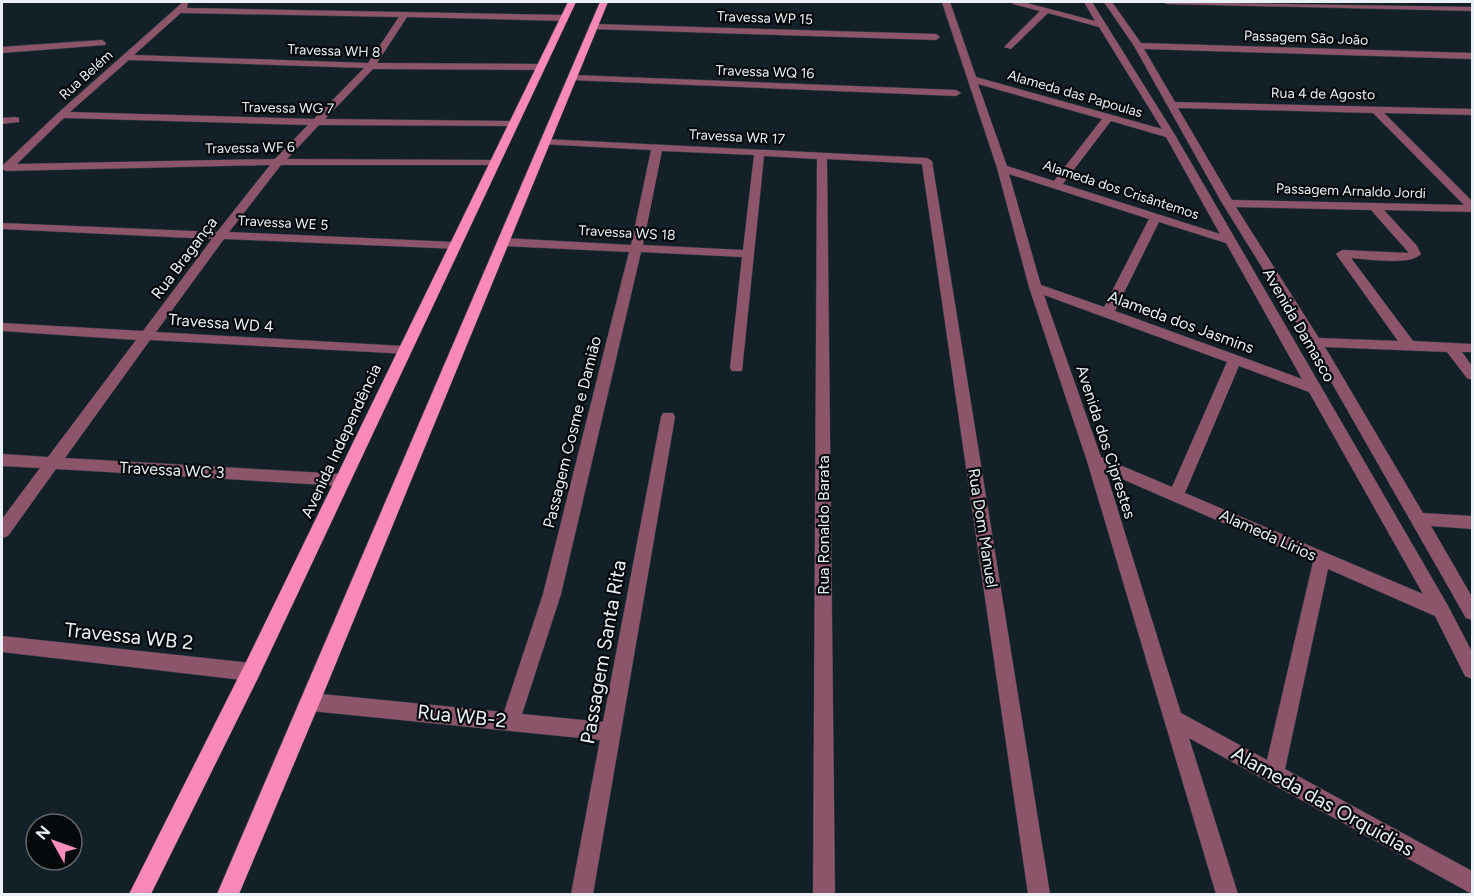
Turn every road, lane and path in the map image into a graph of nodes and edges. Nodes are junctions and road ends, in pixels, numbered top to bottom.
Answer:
1 (190, 2) edge
2 (572, 2) edge
3 (604, 2) edge
4 (946, 2) edge
5 (1016, 2) edge
6 (1088, 2) edge
7 (1108, 2) edge
8 (1167, 2) edge
9 (1473, 9) edge
10 (179, 10) junction
11 (1046, 10) junction
12 (404, 15) junction
13 (564, 18) junction
14 (1101, 25) junction
15 (593, 27) junction
16 (936, 37) dead end
17 (102, 43) dead end
18 (1138, 46) junction
19 (1008, 47) dead end
20 (2, 50) edge
21 (1473, 56) edge
22 (126, 57) junction
23 (371, 66) junction
24 (540, 67) junction
25 (573, 78) junction
26 (972, 79) junction
27 (956, 93) dead end
28 (1172, 105) junction
29 (1375, 109) junction
30 (1473, 112) edge
31 (62, 115) junction
32 (1109, 117) junction
33 (15, 120) dead end
34 (2, 121) edge
35 (315, 122) junction
36 (513, 124) junction
37 (1170, 135) junction
38 (545, 142) junction
39 (657, 148) junction
40 (759, 153) junction
41 (822, 156) junction
42 (927, 160) joint
43 (278, 162) junction
44 (494, 163) junction
45 (1002, 168) junction
46 (5, 169) edge
47 (1057, 184) junction
48 (1228, 202) junction
49 (1374, 206) junction
50 (1473, 208) edge
51 (1156, 217) junction
52 (2, 226) edge
53 (221, 235) junction
54 (1231, 241) junction
55 (504, 242) junction
56 (455, 246) junction
57 (636, 248) junction
58 (749, 254) junction
59 (1035, 287) junction
60 (1108, 312) junction
61 (2, 327) edge
62 (148, 335) junction
63 (1315, 342) junction
64 (1408, 344) junction
65 (1450, 346) junction
66 (1473, 348) edge
67 (403, 351) junction
68 (1235, 359) junction
69 (737, 368) dead end
70 (1473, 375) edge
71 (1315, 389) junction
72 (668, 417) dead end
73 (2, 460) edge
74 (1095, 460) junction
75 (52, 463) junction
76 (343, 480) junction
77 (1176, 495) junction
78 (1418, 519) junction
79 (1473, 522) edge
80 (2, 531) edge
81 (1322, 558) junction
82 (1441, 610) junction
83 (1472, 611) edge
84 (2, 644) edge
85 (1473, 670) edge
86 (251, 672) junction
87 (311, 702) junction
88 (1174, 719) junction
89 (510, 721) junction
90 (612, 732) junction
91 (1274, 774) junction
92 (1473, 883) edge
93 (140, 894) edge
94 (228, 894) edge
95 (582, 894) edge
96 (824, 894) edge
97 (1039, 894) edge
98 (1227, 894) edge

1 - 10 street, Rua Belém
2 - 13 main road, Avenida Independência
3 - 15 main road
4 - 26 street, Avenida dos Ciprestes
5 - 11 street
6 - 14 street, Avenida Damasco
7 - 18 street, Avenida Damasco
8 - 9 street
10 - 12 street
10 - 22 street, Rua Belém
11 - 14 street
11 - 19 street
12 - 13 street
12 - 23 street, Rua Bragança
13 - 24 main road, Avenida Independência
14 - 37 street, Avenida Damasco
15 - 16 street, Travessa WP 15
15 - 25 main road
17 - 20 street
18 - 21 street, Passagem São João
18 - 28 street, Avenida Damasco
22 - 23 street, Travessa WH 8
22 - 31 street, Rua Belém
23 - 24 street, Travessa WH 8
23 - 35 street, Rua Bragança
24 - 36 main road, Avenida Independência
25 - 27 street, Travessa WQ 16
25 - 38 main road
26 - 32 street, Alameda das Papoulas
26 - 45 street, Avenida dos Ciprestes
28 - 29 street, Rua 4 de Agosto
28 - 48 street, Avenida Damasco
29 - 30 street, Rua 4 de Agosto
29 - 50 street
31 - 35 street, Travessa WG 7
31 - 46 street, Rua Belém
32 - 37 street, Alameda das Papoulas
32 - 47 street
33 - 34 street
35 - 36 street, Travessa WG 7
35 - 43 street, Rua Bragança
36 - 44 main road, Avenida Independência
37 - 54 street, Avenida Damasco
38 - 39 street, Travessa WR 17
38 - 55 main road
39 - 40 street, Travessa WR 17
39 - 57 street, Passagem Cosme e Damião
40 - 41 street, Travessa WR 17
40 - 58 street
41 - 42 street, Travessa WR 17
41 - 96 street, Rua Ronaldo Barata
42 - 97 street, Rua Dom Manuel
43 - 44 street, Travessa WF 6
43 - 46 street, Travessa WF 6
43 - 53 street, Rua Bragança
44 - 56 main road, Avenida Independência
45 - 47 street, Alameda dos Crisântemos
45 - 59 street, Avenida dos Ciprestes
47 - 51 street, Alameda dos Crisântemos
48 - 49 street, Passagem Arnaldo Jordi
48 - 63 street, Avenida Damasco
49 - 50 street, Passagem Arnaldo Jordi
49 - 64 street
51 - 54 street, Alameda dos Crisântemos
51 - 60 street
52 - 53 street, Travessa WE 5
53 - 56 street, Travessa WE 5
53 - 62 street, Rua Bragança
54 - 71 street, Avenida Damasco
55 - 57 street, Travessa WS 18
55 - 87 main road
56 - 67 main road, Avenida Independência
57 - 58 street, Travessa WS 18
57 - 89 street, Passagem Cosme e Damião
58 - 69 street
59 - 60 street, Alameda dos Jasmins
59 - 74 street, Avenida dos Ciprestes
60 - 68 street, Alameda dos Jasmins
61 - 62 street, Travessa WD 4
62 - 67 street, Travessa WD 4
62 - 75 street, Rua Bragança
63 - 64 street
63 - 78 street, Avenida Damasco
64 - 65 street
65 - 66 street
65 - 70 street
67 - 76 main road, Avenida Independência
68 - 71 street, Alameda dos Jasmins
68 - 77 street
71 - 82 street, Avenida Damasco
72 - 90 street, Passagem Santa Rita
73 - 75 street, Travessa WC 3
74 - 77 street, Alameda Lírios
74 - 88 street, Avenida dos Ciprestes
75 - 76 street, Travessa WC 3
75 - 80 street, Rua Bragança
76 - 86 main road, Avenida Independência
77 - 81 street, Alameda Lírios
78 - 79 street
78 - 83 street, Avenida Damasco
81 - 82 street, Alameda Lírios
81 - 91 street
82 - 85 street, Avenida Damasco
84 - 86 street, Travessa WB 2
86 - 93 main road, Avenida Independência
87 - 89 street, Rua WB-2
87 - 94 main road
88 - 91 street, Alameda das Orquidias
88 - 98 street, Avenida dos Ciprestes
89 - 90 street, Rua WB-2
90 - 95 street, Passagem Santa Rita
91 - 92 street, Alameda das Orquidias

